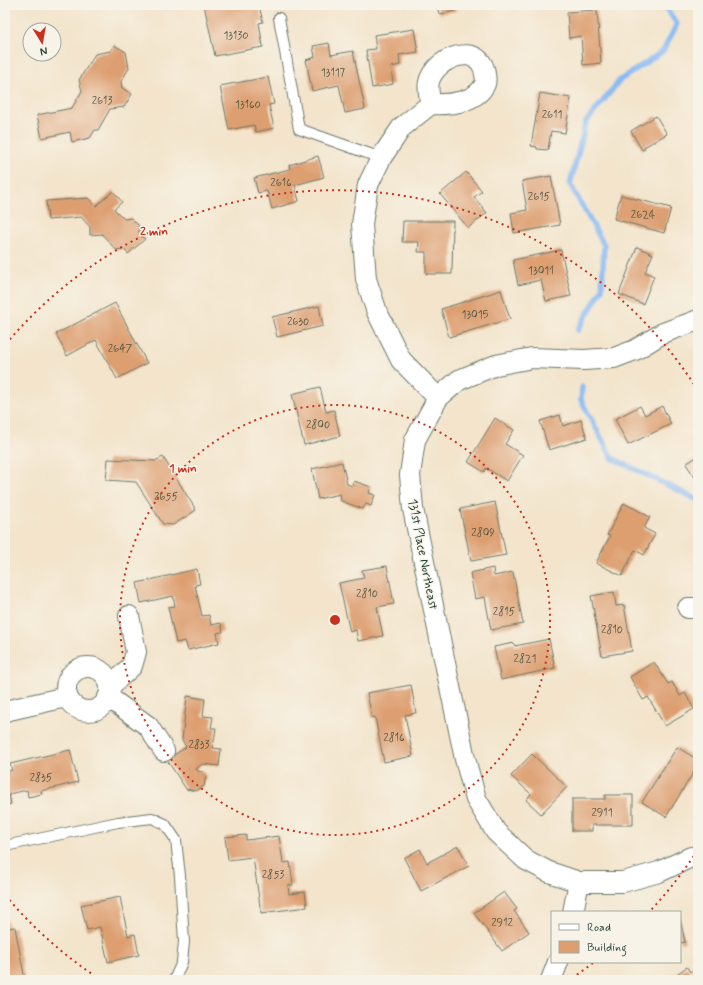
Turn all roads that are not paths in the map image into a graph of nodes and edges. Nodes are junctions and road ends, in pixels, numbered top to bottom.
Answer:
1 (279, 18) dead end
2 (431, 104) dead end
3 (381, 158) junction
4 (698, 320) edge
5 (438, 398) junction
6 (129, 616) dead end
7 (109, 692) junction
8 (66, 697) junction
9 (5, 710) edge
10 (164, 751) dead end
11 (5, 846) edge
12 (696, 857) edge
13 (579, 882) junction
14 (573, 911) edge
15 (558, 963) edge
16 (174, 980) edge
17 (550, 980) edge

1 - 3 lane
2 - 3 street
3 - 5 street
4 - 5 street
5 - 13 street, 131st Place Northeast
6 - 7 street
7 - 8 street
7 - 8 street
7 - 10 street
8 - 9 street
11 - 16 lane
12 - 13 street, 131st Place Northeast
13 - 14 street
15 - 17 street

